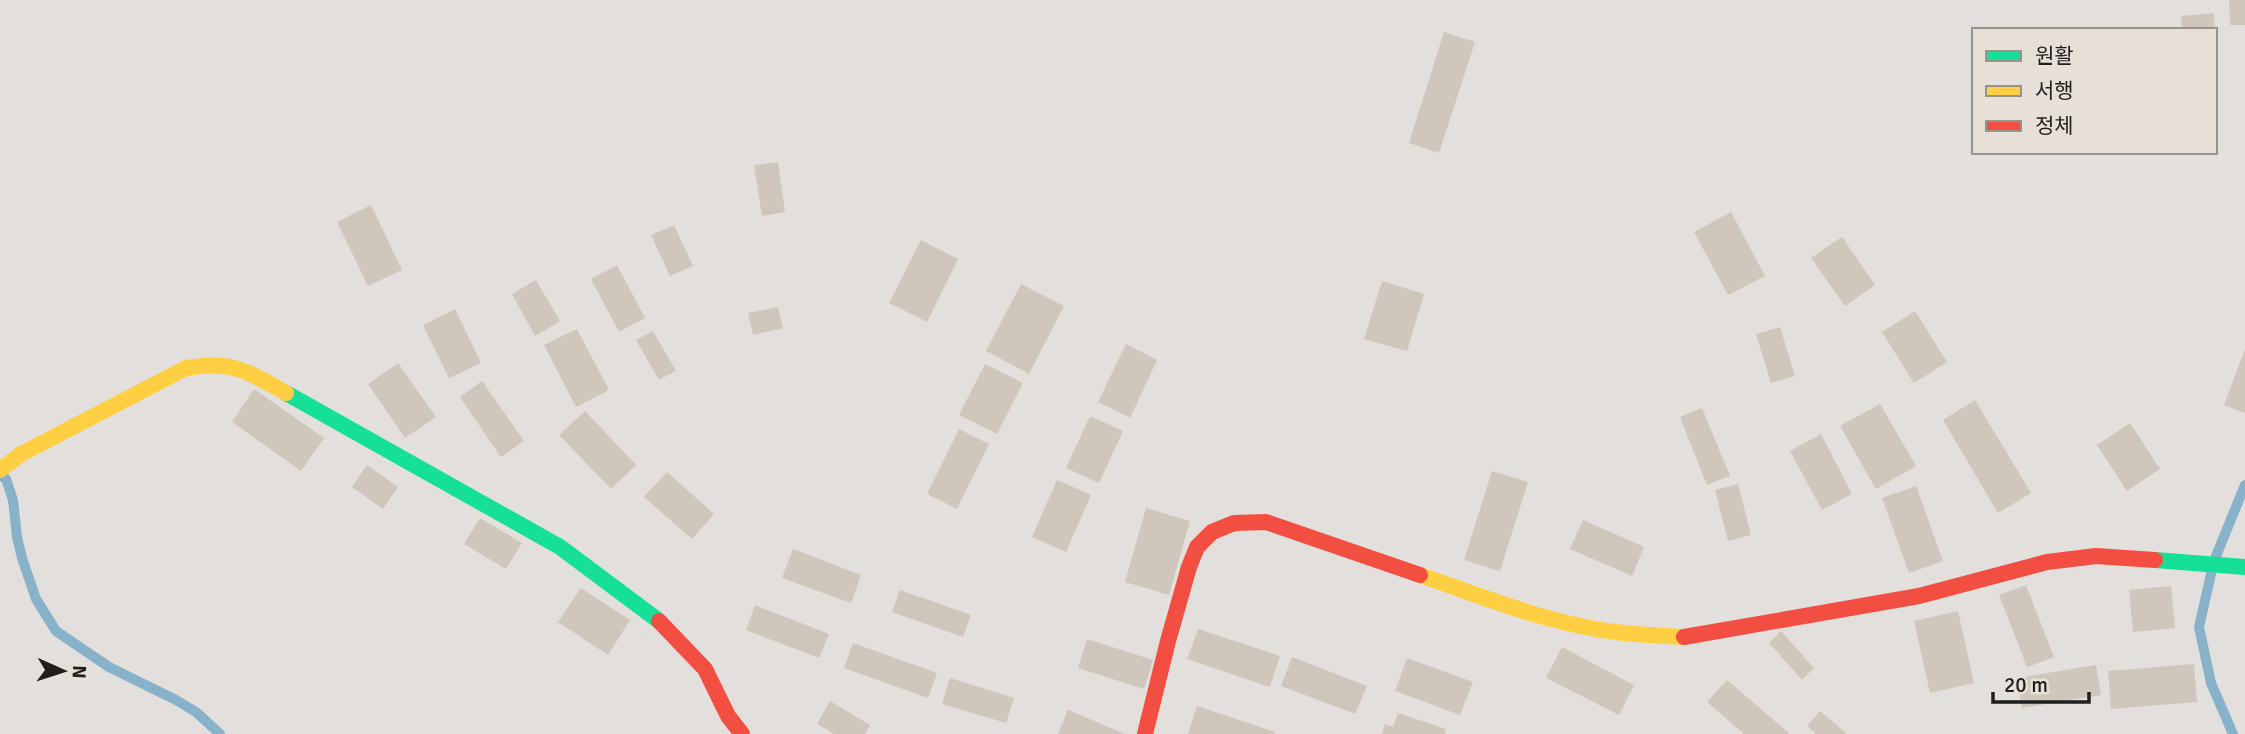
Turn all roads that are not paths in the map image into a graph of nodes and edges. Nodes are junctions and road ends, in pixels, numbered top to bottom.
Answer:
1 (0, 470) edge
2 (2245, 567) edge
3 (742, 734) edge
4 (1145, 734) edge

1 - 3 street
2 - 4 street

